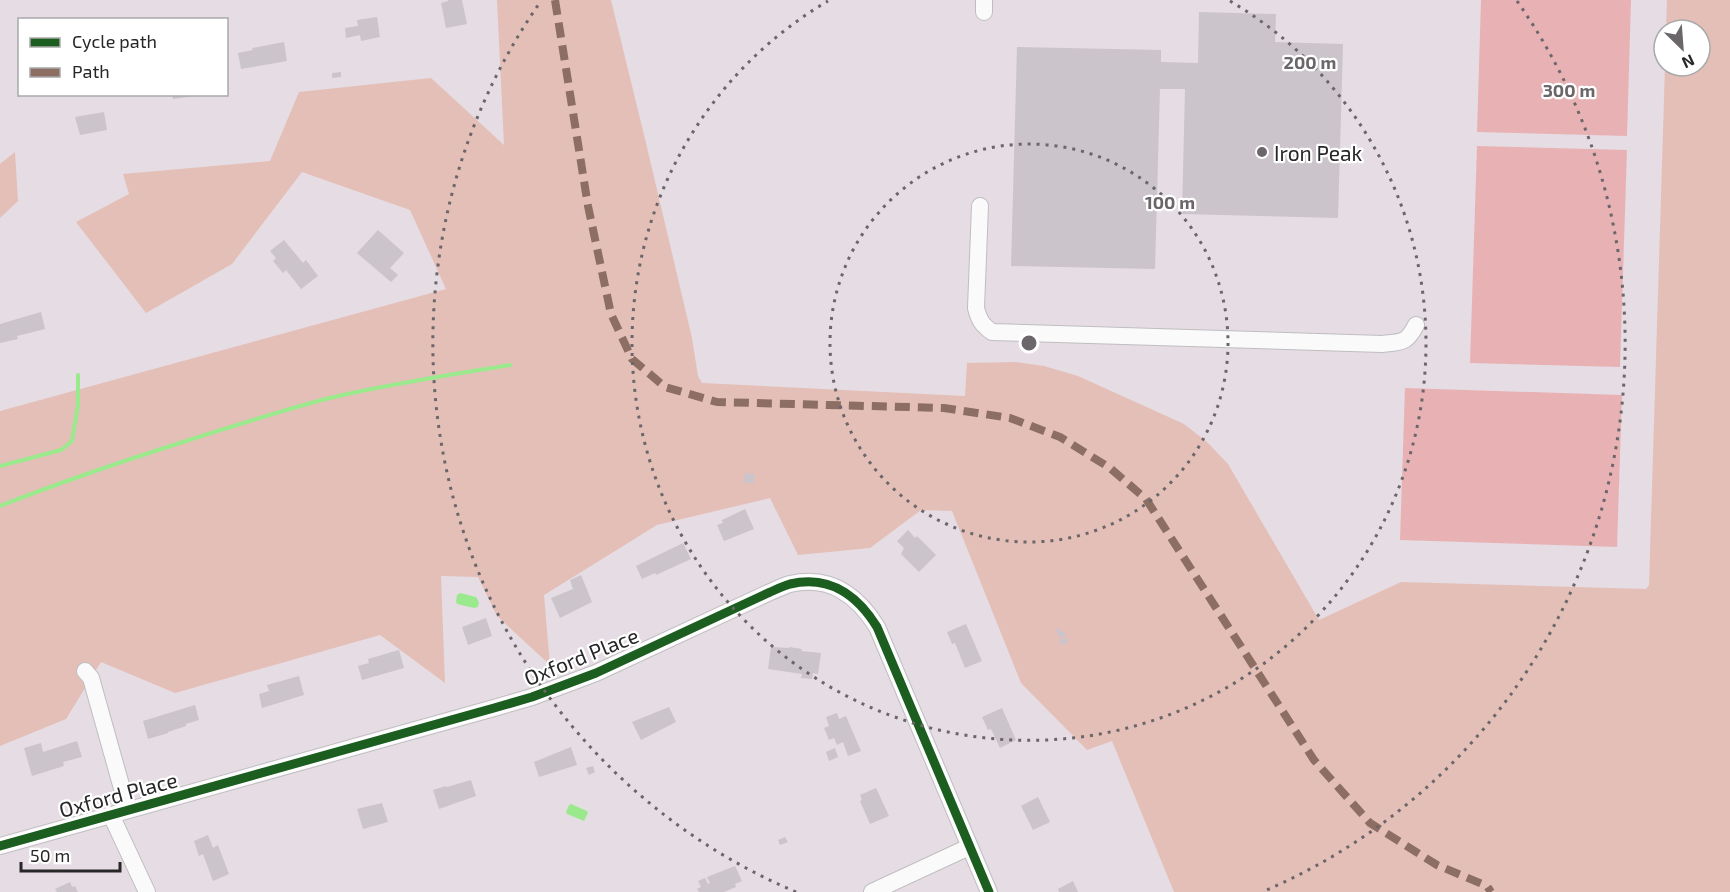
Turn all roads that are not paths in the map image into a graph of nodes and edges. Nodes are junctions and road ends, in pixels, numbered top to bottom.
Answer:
1 (980, 206) dead end
2 (1416, 325) dead end
3 (84, 671) dead end
4 (128, 810) junction
5 (111, 815) junction
6 (0, 846) edge
7 (969, 848) junction
8 (147, 892) edge
9 (872, 892) edge
10 (988, 892) edge

1 - 2 street
3 - 4 street
4 - 5 street, Oxford Place
4 - 7 street, Oxford Place
5 - 6 street, Oxford Place
5 - 8 street
7 - 9 street
7 - 10 street, Oxford Place

